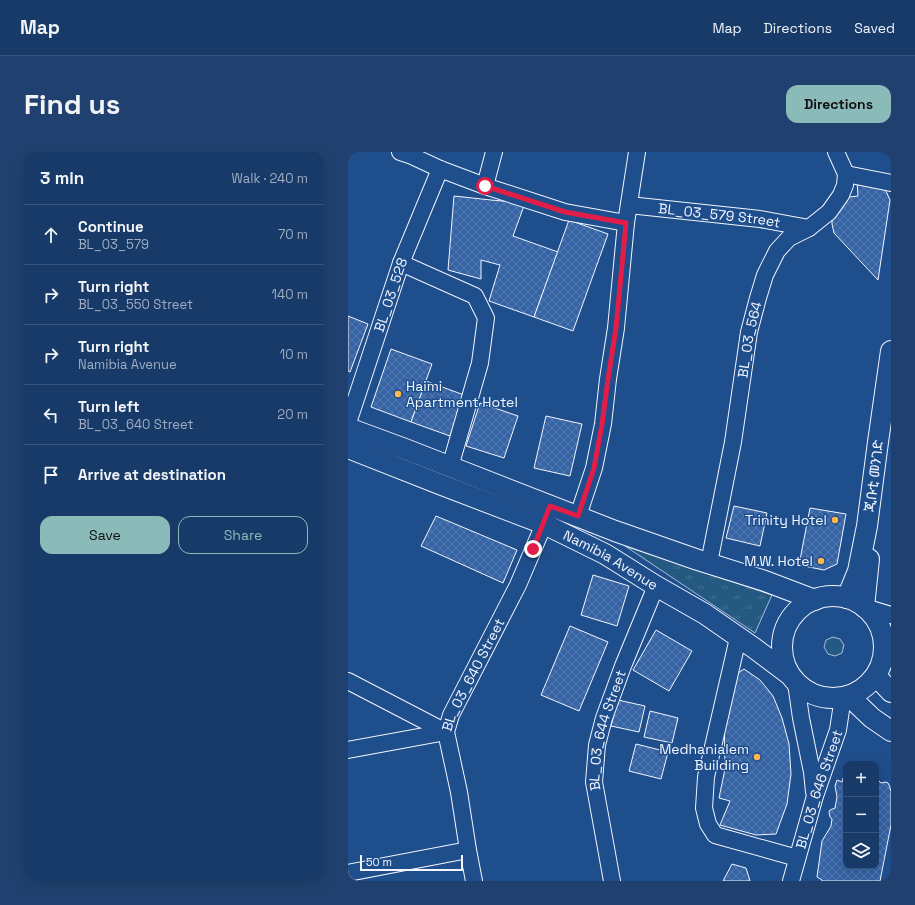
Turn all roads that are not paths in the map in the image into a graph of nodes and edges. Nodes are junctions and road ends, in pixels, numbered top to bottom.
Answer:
1 (400, 152) edge
2 (494, 152) edge
3 (637, 152) edge
4 (836, 152) edge
5 (440, 169) junction
6 (846, 174) junction
7 (891, 183) edge
8 (485, 186) junction
9 (630, 205) junction
10 (626, 223) junction
11 (809, 228) junction
12 (401, 263) junction
13 (891, 351) edge
14 (891, 406) edge
15 (348, 423) edge
16 (348, 428) edge
17 (348, 448) edge
18 (450, 467) junction
19 (547, 515) junction
20 (578, 516) junction
21 (709, 563) junction
22 (656, 586) junction
23 (846, 598) junction
24 (815, 600) junction
25 (864, 607) junction
26 (891, 614) edge
27 (738, 638) junction
28 (887, 656) edge
29 (876, 676) junction
30 (793, 679) junction
31 (348, 681) edge
32 (891, 692) edge
33 (846, 697) junction
34 (891, 731) edge
35 (446, 732) junction
36 (348, 750) edge
37 (815, 796) junction
38 (468, 850) junction
39 (798, 858) junction
40 (348, 873) edge
41 (795, 880) edge
42 (474, 881) edge
43 (612, 881) edge

1 - 5 street
2 - 8 street
3 - 9 street
4 - 6 street
5 - 8 street
5 - 12 street, BL_03_528
6 - 7 street
6 - 11 street, BL_03_564
8 - 10 street
9 - 10 street
9 - 11 street, BL_03_579 Street
10 - 20 street
11 - 21 street, BL_03_564
12 - 15 street, BL_03_528
12 - 18 street
13 - 23 main road, ጂቡቲ መንገድ
14 - 25 main road
16 - 18 main road, Namibia Avenue
17 - 19 main road, Namibia Avenue
18 - 19 main road, Namibia Avenue
19 - 20 main road, Namibia Avenue
19 - 22 main road, Namibia Avenue
19 - 35 street, BL_03_640 Street
20 - 21 main road, Namibia Avenue
21 - 24 main road, Namibia Avenue
22 - 27 main road, Namibia Avenue
22 - 43 street, BL_03_644 Street
23 - 24 main road
23 - 25 main road
24 - 30 main road
25 - 26 street
25 - 28 main road
27 - 30 main road, Namibia Avenue
27 - 39 street
28 - 29 main road
29 - 32 main road
29 - 33 main road
30 - 33 main road
30 - 37 street
31 - 35 street
33 - 34 main road
33 - 37 street, BL_03_646 Street
35 - 36 street
35 - 38 street, BL_03_640 Street
37 - 39 street, BL_03_646 Street
38 - 40 street
38 - 42 street, BL_03_640 Street
39 - 41 street, BL_03_646 Street

